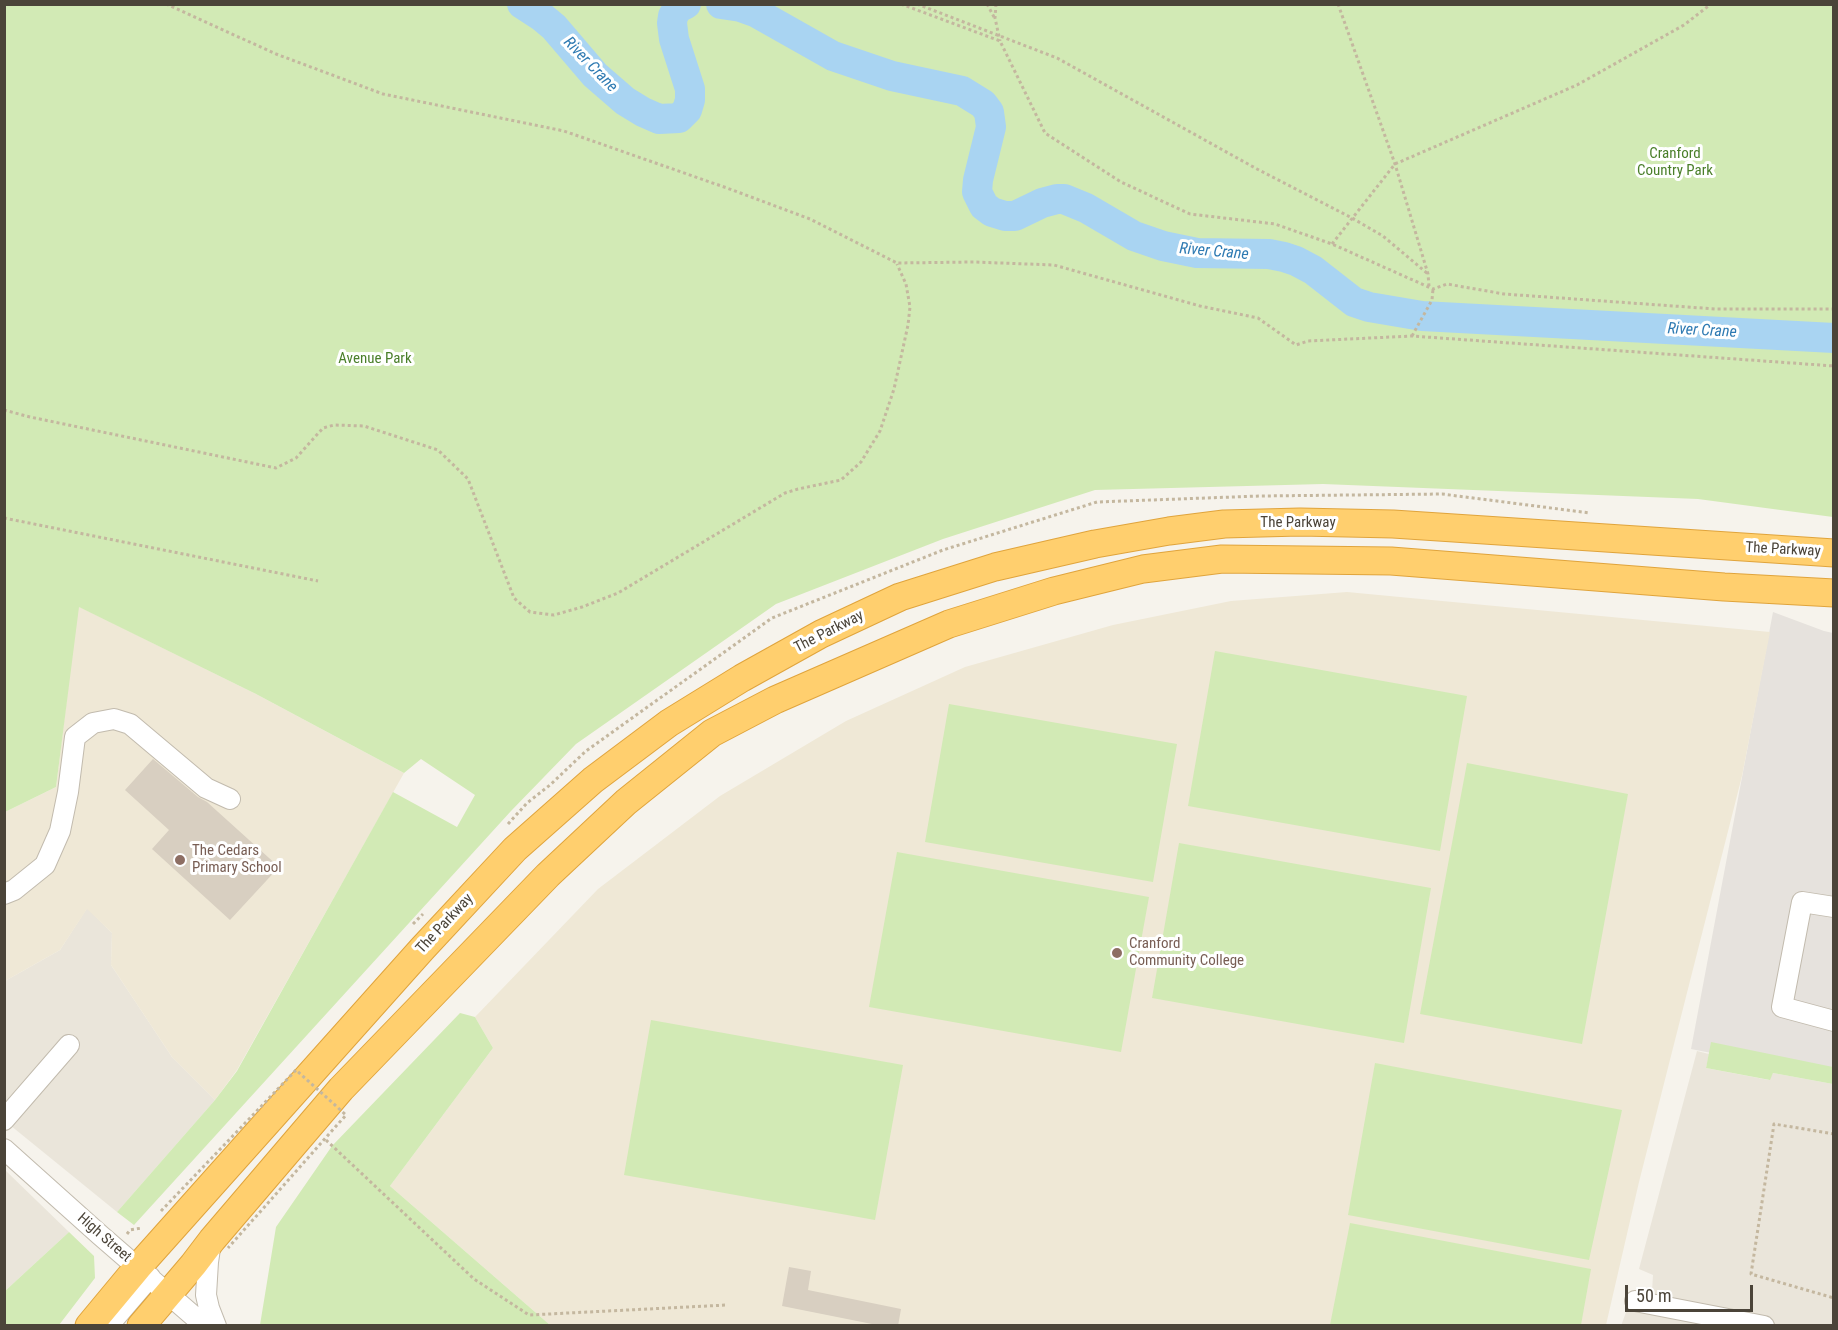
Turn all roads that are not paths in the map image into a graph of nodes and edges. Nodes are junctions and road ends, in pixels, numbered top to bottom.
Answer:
1 (1833, 553) edge
2 (1833, 593) edge
3 (230, 799) dead end
4 (4, 894) edge
5 (1833, 907) edge
6 (1833, 1020) edge
7 (69, 1045) dead end
8 (4, 1120) edge
9 (4, 1149) edge
10 (220, 1244) junction
11 (152, 1280) junction
12 (1635, 1301) dead end
13 (89, 1326) edge
14 (108, 1326) edge
15 (141, 1326) edge
16 (205, 1326) edge
17 (216, 1326) edge
18 (1764, 1326) edge

1 - 11 highway, The Parkway
2 - 10 highway, The Parkway
3 - 4 street
5 - 6 street
7 - 8 street
9 - 11 street, High Street
10 - 11 highway, The Parkway
10 - 17 street
11 - 13 highway, The Parkway
11 - 14 street
11 - 15 highway, The Parkway
11 - 16 street, High Street
12 - 18 street

